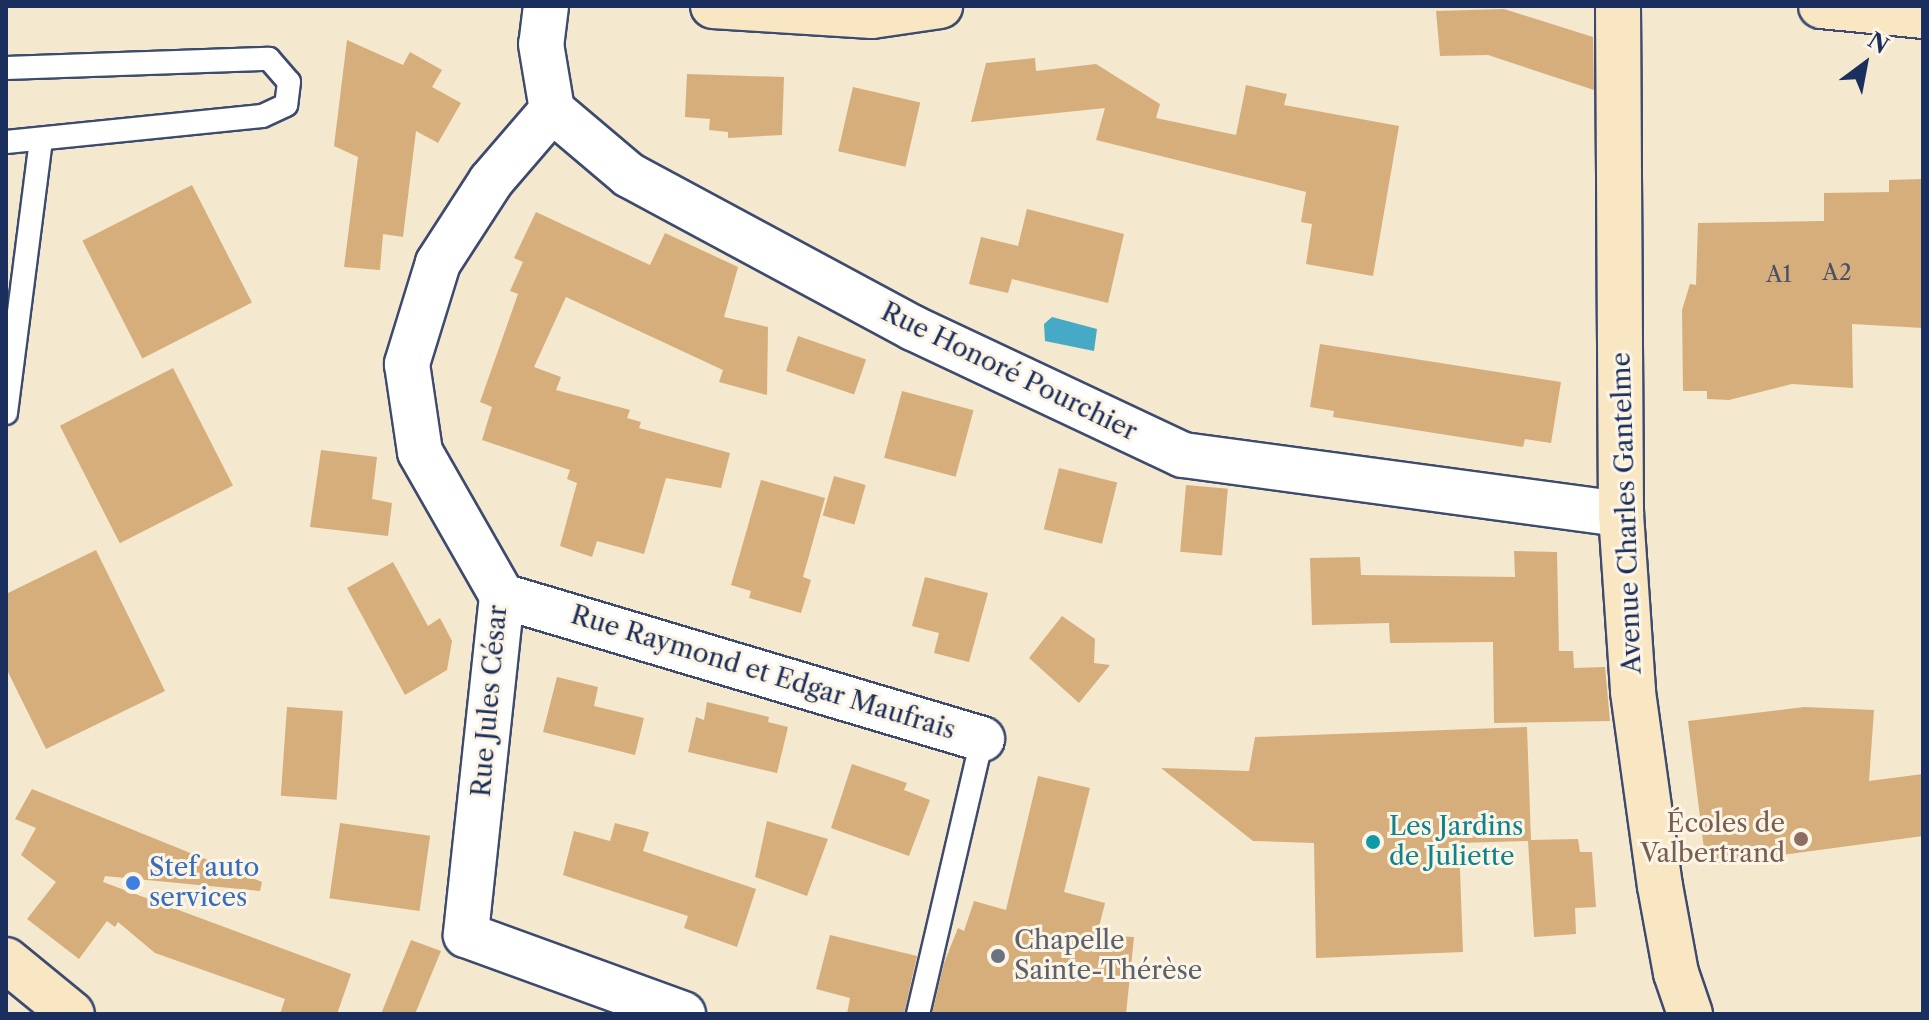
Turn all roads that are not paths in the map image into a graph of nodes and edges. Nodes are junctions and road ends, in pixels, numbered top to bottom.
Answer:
1 (546, 6) edge
2 (713, 6) edge
3 (940, 6) edge
4 (1618, 6) edge
5 (1821, 6) edge
6 (1923, 16) edge
7 (6, 68) edge
8 (552, 110) junction
9 (41, 140) junction
10 (6, 142) edge
11 (6, 413) edge
12 (1621, 514) junction
13 (502, 596) junction
14 (982, 739) joint
15 (6, 960) edge
16 (72, 1014) edge
17 (683, 1014) edge
18 (918, 1014) edge
19 (1690, 1014) edge

1 - 8 street
2 - 3 street
4 - 12 street, Avenue Charles Gantelme
5 - 6 street
7 - 9 lane
8 - 12 street, Rue Honoré Pourchier
8 - 13 street, Rue Jules César
9 - 10 lane
9 - 11 lane
12 - 19 street, Avenue Charles Gantelme
13 - 14 street, Rue Raymond et Edgar Maufrais
13 - 17 street, Rue Jules César
14 - 18 lane, Rue Raymond et Edgar Maufrais
15 - 16 street

